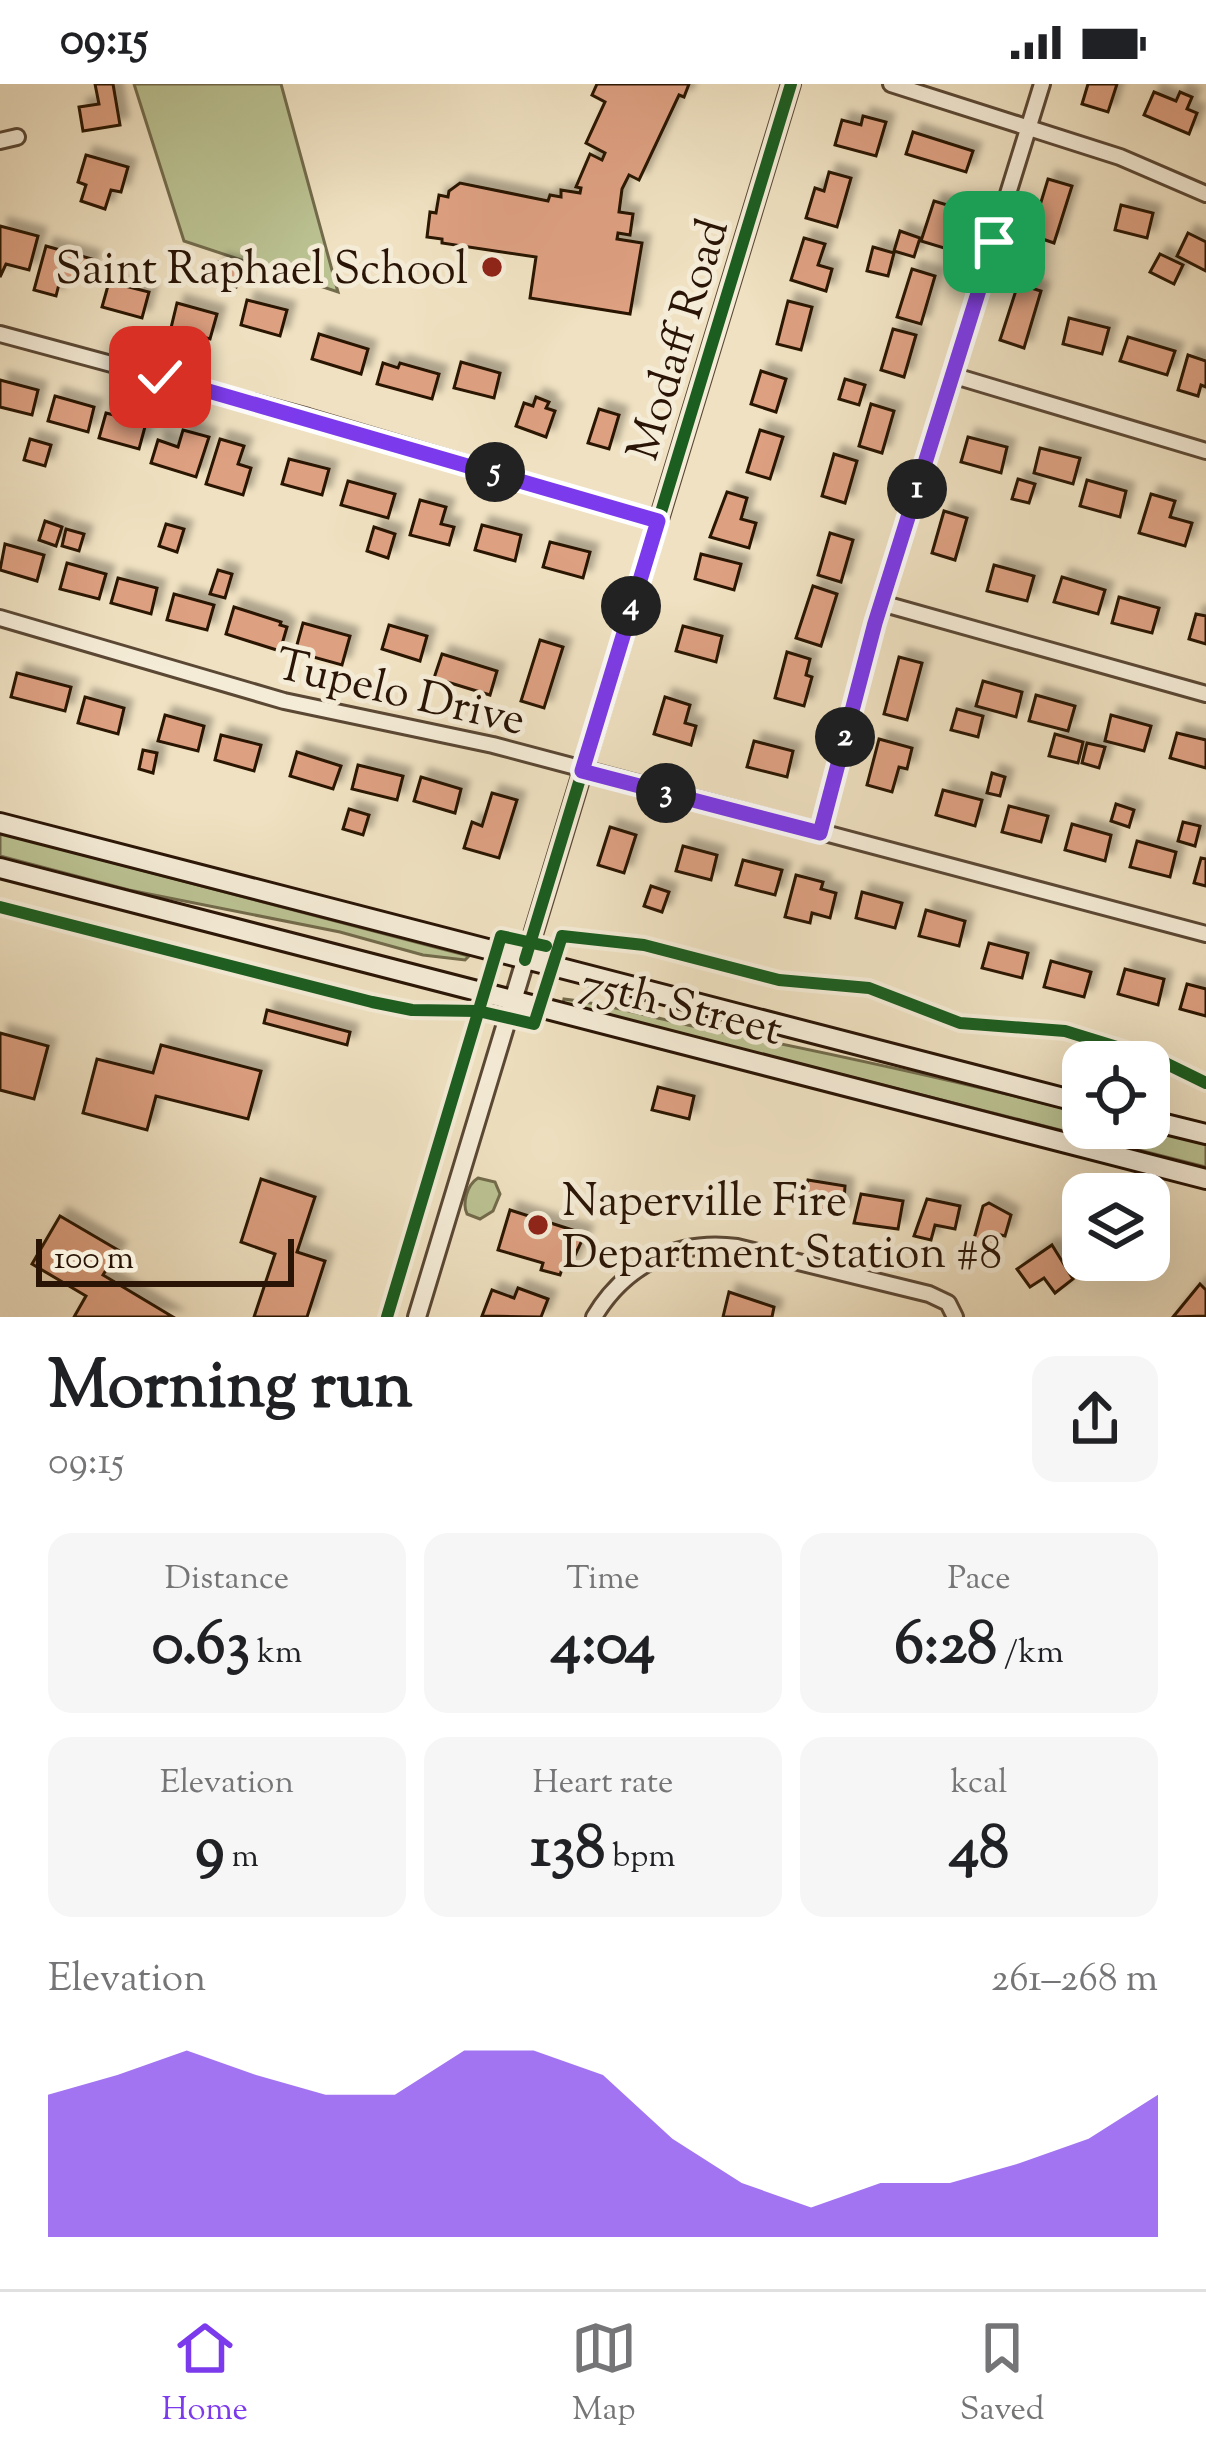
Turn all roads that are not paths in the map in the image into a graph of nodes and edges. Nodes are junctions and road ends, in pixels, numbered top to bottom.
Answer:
1 (791, 84) edge
2 (891, 84) edge
3 (1042, 84) edge
4 (1029, 127) junction
5 (17, 137) dead end
6 (0, 141) edge
7 (1206, 194) edge
8 (0, 334) edge
9 (955, 376) junction
10 (1206, 452) edge
11 (658, 521) junction
12 (881, 603) junction
13 (0, 618) edge
14 (1206, 694) edge
15 (582, 771) junction
16 (0, 823) edge
17 (820, 833) junction
18 (0, 868) edge
19 (1206, 934) edge
20 (525, 960) junction
21 (513, 1000) junction
22 (1062, 1098) edge
23 (1170, 1125) edge
24 (1206, 1134) edge
25 (1206, 1179) edge
26 (955, 1316) edge
27 (417, 1317) edge
28 (594, 1317) edge

1 - 11 street, Modaff Road
2 - 4 street
3 - 4 street
4 - 7 street
4 - 9 street
5 - 6 street
8 - 11 street
9 - 10 street
9 - 12 street
11 - 15 street, Modaff Road
12 - 14 street
12 - 17 street
13 - 15 street, Tupelo Drive
15 - 17 street, Tupelo Drive
15 - 20 street, Modaff Road
16 - 20 main road, 75th Street
17 - 19 street, Tupelo Drive
18 - 21 main road, 75th Street
20 - 21 street, Modaff Road
20 - 22 main road, 75th Street
21 - 25 main road, 75th Street
21 - 27 street, Modaff Road
23 - 24 main road
26 - 28 street

